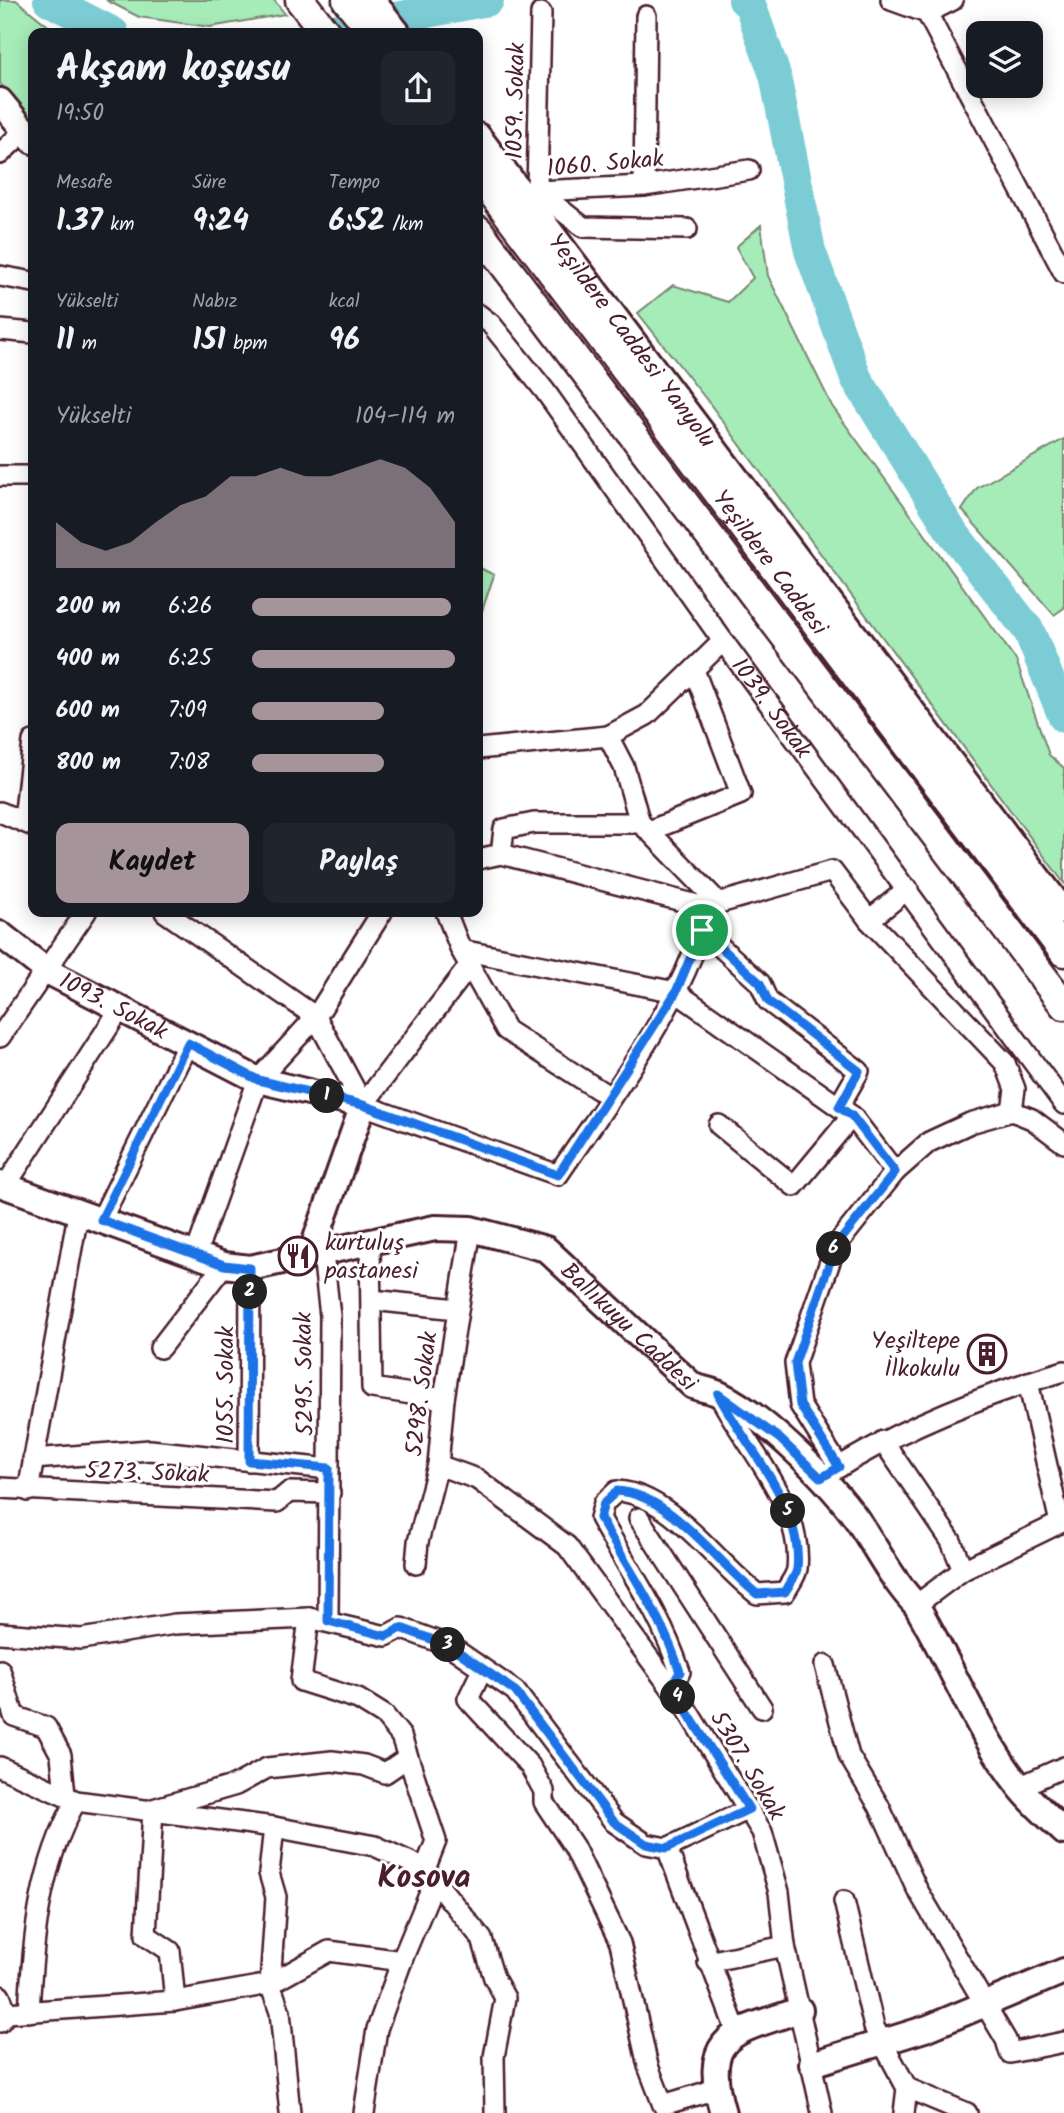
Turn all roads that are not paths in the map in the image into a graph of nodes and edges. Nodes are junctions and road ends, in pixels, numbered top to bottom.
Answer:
1 (300, 0) edge
2 (891, 0) edge
3 (953, 0) edge
4 (356, 1) edge
5 (930, 6) edge
6 (541, 13) dead end
7 (646, 16) dead end
8 (323, 28) edge
9 (371, 28) edge
10 (391, 28) edge
11 (0, 101) edge
12 (28, 136) edge
13 (483, 143) edge
14 (0, 154) edge
15 (749, 170) dead end
16 (483, 181) edge
17 (644, 187) junction
18 (537, 191) junction
19 (583, 227) junction
20 (687, 229) dead end
21 (483, 237) edge
22 (569, 255) junction
23 (1064, 273) edge
24 (0, 276) edge
25 (28, 281) edge
26 (483, 318) edge
27 (0, 330) edge
28 (28, 333) edge
29 (0, 476) edge
30 (28, 476) edge
31 (723, 641) junction
32 (694, 670) junction
33 (608, 736) junction
34 (483, 748) edge
35 (0, 812) edge
36 (28, 823) edge
37 (645, 827) junction
38 (501, 854) junction
39 (483, 858) edge
40 (908, 889) junction
41 (712, 905) junction
42 (1064, 912) edge
43 (83, 917) edge
44 (172, 917) edge
45 (379, 917) edge
46 (448, 917) edge
47 (869, 920) junction
48 (702, 930) junction
49 (0, 934) edge
50 (1064, 952) edge
51 (465, 957) junction
52 (47, 971) junction
53 (676, 992) junction
54 (1064, 1005) edge
55 (120, 1009) junction
56 (316, 1017) junction
57 (0, 1037) edge
58 (188, 1043) junction
59 (258, 1080) junction
60 (610, 1097) junction
61 (1064, 1104) edge
62 (363, 1105) junction
63 (845, 1111) junction
64 (1012, 1111) junction
65 (719, 1125) dead end
66 (1064, 1143) edge
67 (895, 1172) junction
68 (3, 1184) edge
69 (90, 1217) junction
70 (471, 1229) junction
71 (370, 1244) junction
72 (316, 1255) junction
73 (195, 1256) junction
74 (224, 1265) junction
75 (250, 1268) junction
76 (372, 1300) junction
77 (457, 1309) junction
78 (160, 1348) dead end
79 (1064, 1371) edge
80 (1028, 1382) junction
81 (718, 1394) junction
82 (444, 1399) junction
83 (883, 1441) junction
84 (33, 1459) junction
85 (249, 1461) junction
86 (438, 1465) junction
87 (329, 1468) junction
88 (830, 1473) junction
89 (0, 1488) edge
90 (28, 1491) junction
91 (330, 1493) junction
92 (639, 1518) dead end
93 (1062, 1522) edge
94 (416, 1564) dead end
95 (962, 1570) junction
96 (916, 1605) junction
97 (318, 1619) junction
98 (0, 1633) edge
99 (825, 1665) dead end
100 (0, 1670) edge
101 (482, 1670) junction
102 (671, 1687) junction
103 (762, 1708) dead end
104 (407, 1758) junction
105 (1064, 1767) edge
106 (2, 1772) edge
107 (1019, 1787) junction
108 (70, 1798) junction
109 (153, 1809) junction
110 (749, 1809) junction
111 (274, 1827) junction
112 (1064, 1832) edge
113 (667, 1848) junction
114 (430, 1876) junction
115 (844, 1901) dead end
116 (785, 1946) junction
117 (401, 1961) junction
118 (708, 1962) junction
119 (1064, 1971) edge
120 (270, 1984) junction
121 (175, 2001) junction
122 (985, 2005) junction
123 (800, 2010) junction
124 (2, 2011) edge
125 (29, 2012) junction
126 (737, 2033) junction
127 (881, 2042) junction
128 (1064, 2042) edge
129 (812, 2064) junction
130 (907, 2088) junction
131 (716, 2089) junction
132 (290, 2113) edge
133 (364, 2113) edge
134 (495, 2113) edge
135 (723, 2113) edge
136 (822, 2113) edge
137 (904, 2113) edge
138 (967, 2113) edge

1 - 8 highway
2 - 5 street
3 - 5 street
4 - 9 highway
4 - 10 main road
5 - 23 street
6 - 18 street, 1059. Sokak
7 - 17 street
11 - 12 main road
12 - 14 street
13 - 22 main road, Yeşildere Caddesi Yanyolu
15 - 17 street, 1060. Sokak
16 - 50 highway, Yeşildere Caddesi
17 - 18 street, 1060. Sokak
18 - 19 street, 1060. Sokak
19 - 20 street
19 - 22 street
21 - 54 highway, Yeşildere Caddesi
22 - 42 main road, Yeşildere Caddesi Yanyolu
24 - 25 street
26 - 31 street, 1039. Sokak
27 - 28 street
29 - 30 street
31 - 32 street
31 - 40 street, 1039. Sokak
32 - 33 street
32 - 37 street
33 - 34 street
33 - 37 street
35 - 36 street
37 - 38 street
37 - 41 street
38 - 39 street
38 - 41 street
40 - 47 street
40 - 61 street, 1039. Sokak
41 - 47 street
41 - 48 street
43 - 52 street
44 - 56 street
45 - 56 street
46 - 51 street
47 - 64 street
48 - 53 street
48 - 63 street
49 - 52 main road, 1093. Sokak
51 - 53 street
51 - 60 street
51 - 62 street
52 - 55 main road, 1093. Sokak
52 - 57 street
53 - 60 street
53 - 63 street
55 - 58 main road, 1093. Sokak
55 - 68 street
56 - 59 street
56 - 62 street
58 - 59 main road, 1093. Sokak
58 - 69 street
59 - 62 main road, 1093. Sokak
59 - 73 street
60 - 62 street
62 - 72 main road
63 - 65 street
63 - 67 street
64 - 66 street
64 - 67 street
67 - 88 street
68 - 69 main road, Ballıkuyu Caddesi
69 - 73 main road, Ballıkuyu Caddesi
69 - 84 street
70 - 71 main road, Ballıkuyu Caddesi
70 - 77 street, 5298. Sokak
70 - 81 main road, Ballıkuyu Caddesi
71 - 72 main road, Ballıkuyu Caddesi
71 - 76 street
72 - 75 main road, Ballıkuyu Caddesi
72 - 87 street, 5295. Sokak
73 - 74 main road, Ballıkuyu Caddesi
74 - 75 main road, Ballıkuyu Caddesi
74 - 78 street
75 - 85 street, 1055. Sokak
76 - 77 street
76 - 82 street
77 - 82 street, 5298. Sokak
79 - 80 street
80 - 83 street
80 - 93 street
81 - 88 main road, Ballıkuyu Caddesi
81 - 102 street
82 - 86 street, 5298. Sokak
83 - 88 street
83 - 95 street
84 - 85 street
84 - 90 street
85 - 87 street
86 - 94 street, 5298. Sokak
86 - 102 street, 5307. Sokak
87 - 91 street, 5295. Sokak
88 - 96 main road, Ballıkuyu Caddesi
89 - 90 street, 5273. Sokak
90 - 91 street, 5273. Sokak
91 - 97 street, 5295. Sokak
92 - 103 street
93 - 95 street
95 - 96 street
96 - 107 main road, Ballıkuyu Caddesi
97 - 98 street
97 - 101 street
97 - 104 street, 5295. Sokak
99 - 122 street
100 - 108 street
101 - 113 street
101 - 131 street
102 - 110 street, 5307. Sokak
104 - 109 street
104 - 114 street
105 - 107 street
106 - 108 street
107 - 112 main road, Ballıkuyu Caddesi
108 - 109 street
108 - 125 street
109 - 111 street
109 - 121 street
110 - 113 street
110 - 116 street, 5307. Sokak
111 - 114 street
111 - 120 street
113 - 118 street
114 - 117 street
114 - 134 street
115 - 127 street
116 - 118 street
116 - 123 street, 5307. Sokak
117 - 120 street
117 - 133 street
118 - 126 street
119 - 122 main road
120 - 121 street
120 - 132 street
121 - 125 street
122 - 127 main road
122 - 128 street
123 - 126 main road
123 - 129 street, 5307. Sokak
124 - 125 street
126 - 131 main road
127 - 129 main road
127 - 130 street
129 - 136 street, 5307. Sokak
130 - 137 street
130 - 138 street
131 - 135 main road

